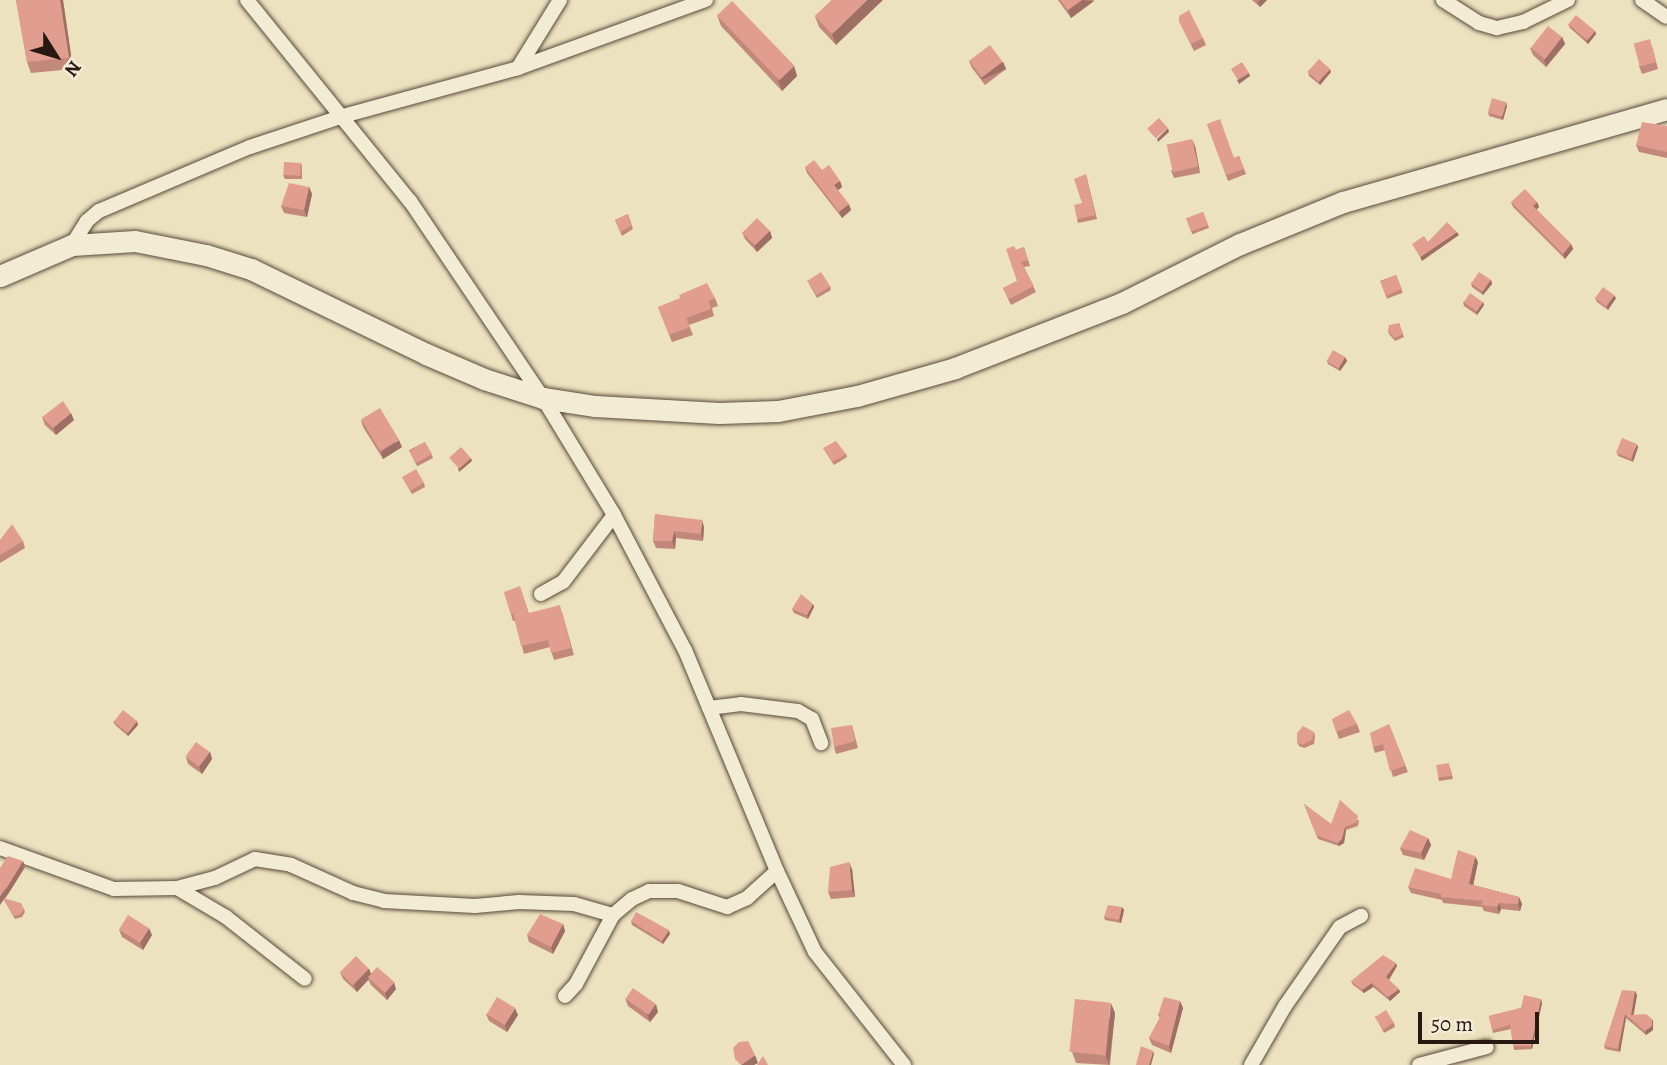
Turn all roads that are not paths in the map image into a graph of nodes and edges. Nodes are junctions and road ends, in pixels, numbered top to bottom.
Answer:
1 (247, 0) edge
2 (560, 0) edge
3 (706, 0) edge
4 (1443, 0) edge
5 (1569, 0) edge
6 (1642, 0) edge
7 (1662, 0) edge
8 (1666, 18) edge
9 (518, 68) junction
10 (1667, 109) edge
11 (343, 116) junction
12 (72, 244) junction
13 (0, 276) edge
14 (543, 398) junction
15 (614, 515) junction
16 (541, 594) dead end
17 (709, 708) junction
18 (821, 743) dead end
19 (0, 848) edge
20 (777, 871) junction
21 (177, 888) junction
22 (613, 915) junction
23 (1361, 916) dead end
24 (305, 979) dead end
25 (565, 996) dead end
26 (1487, 1047) dead end
27 (904, 1065) edge
28 (1251, 1065) edge
29 (1419, 1065) edge

1 - 11 street
2 - 9 street
3 - 9 street
4 - 5 street
6 - 8 street
7 - 8 street
9 - 11 street
10 - 14 street
11 - 12 street
11 - 14 street
12 - 13 street
12 - 14 street
14 - 15 street
15 - 16 street
15 - 17 street
17 - 18 street
17 - 20 street
19 - 21 street
20 - 22 street
20 - 27 street
21 - 22 street
21 - 24 street
22 - 25 street
23 - 28 street
26 - 29 street

